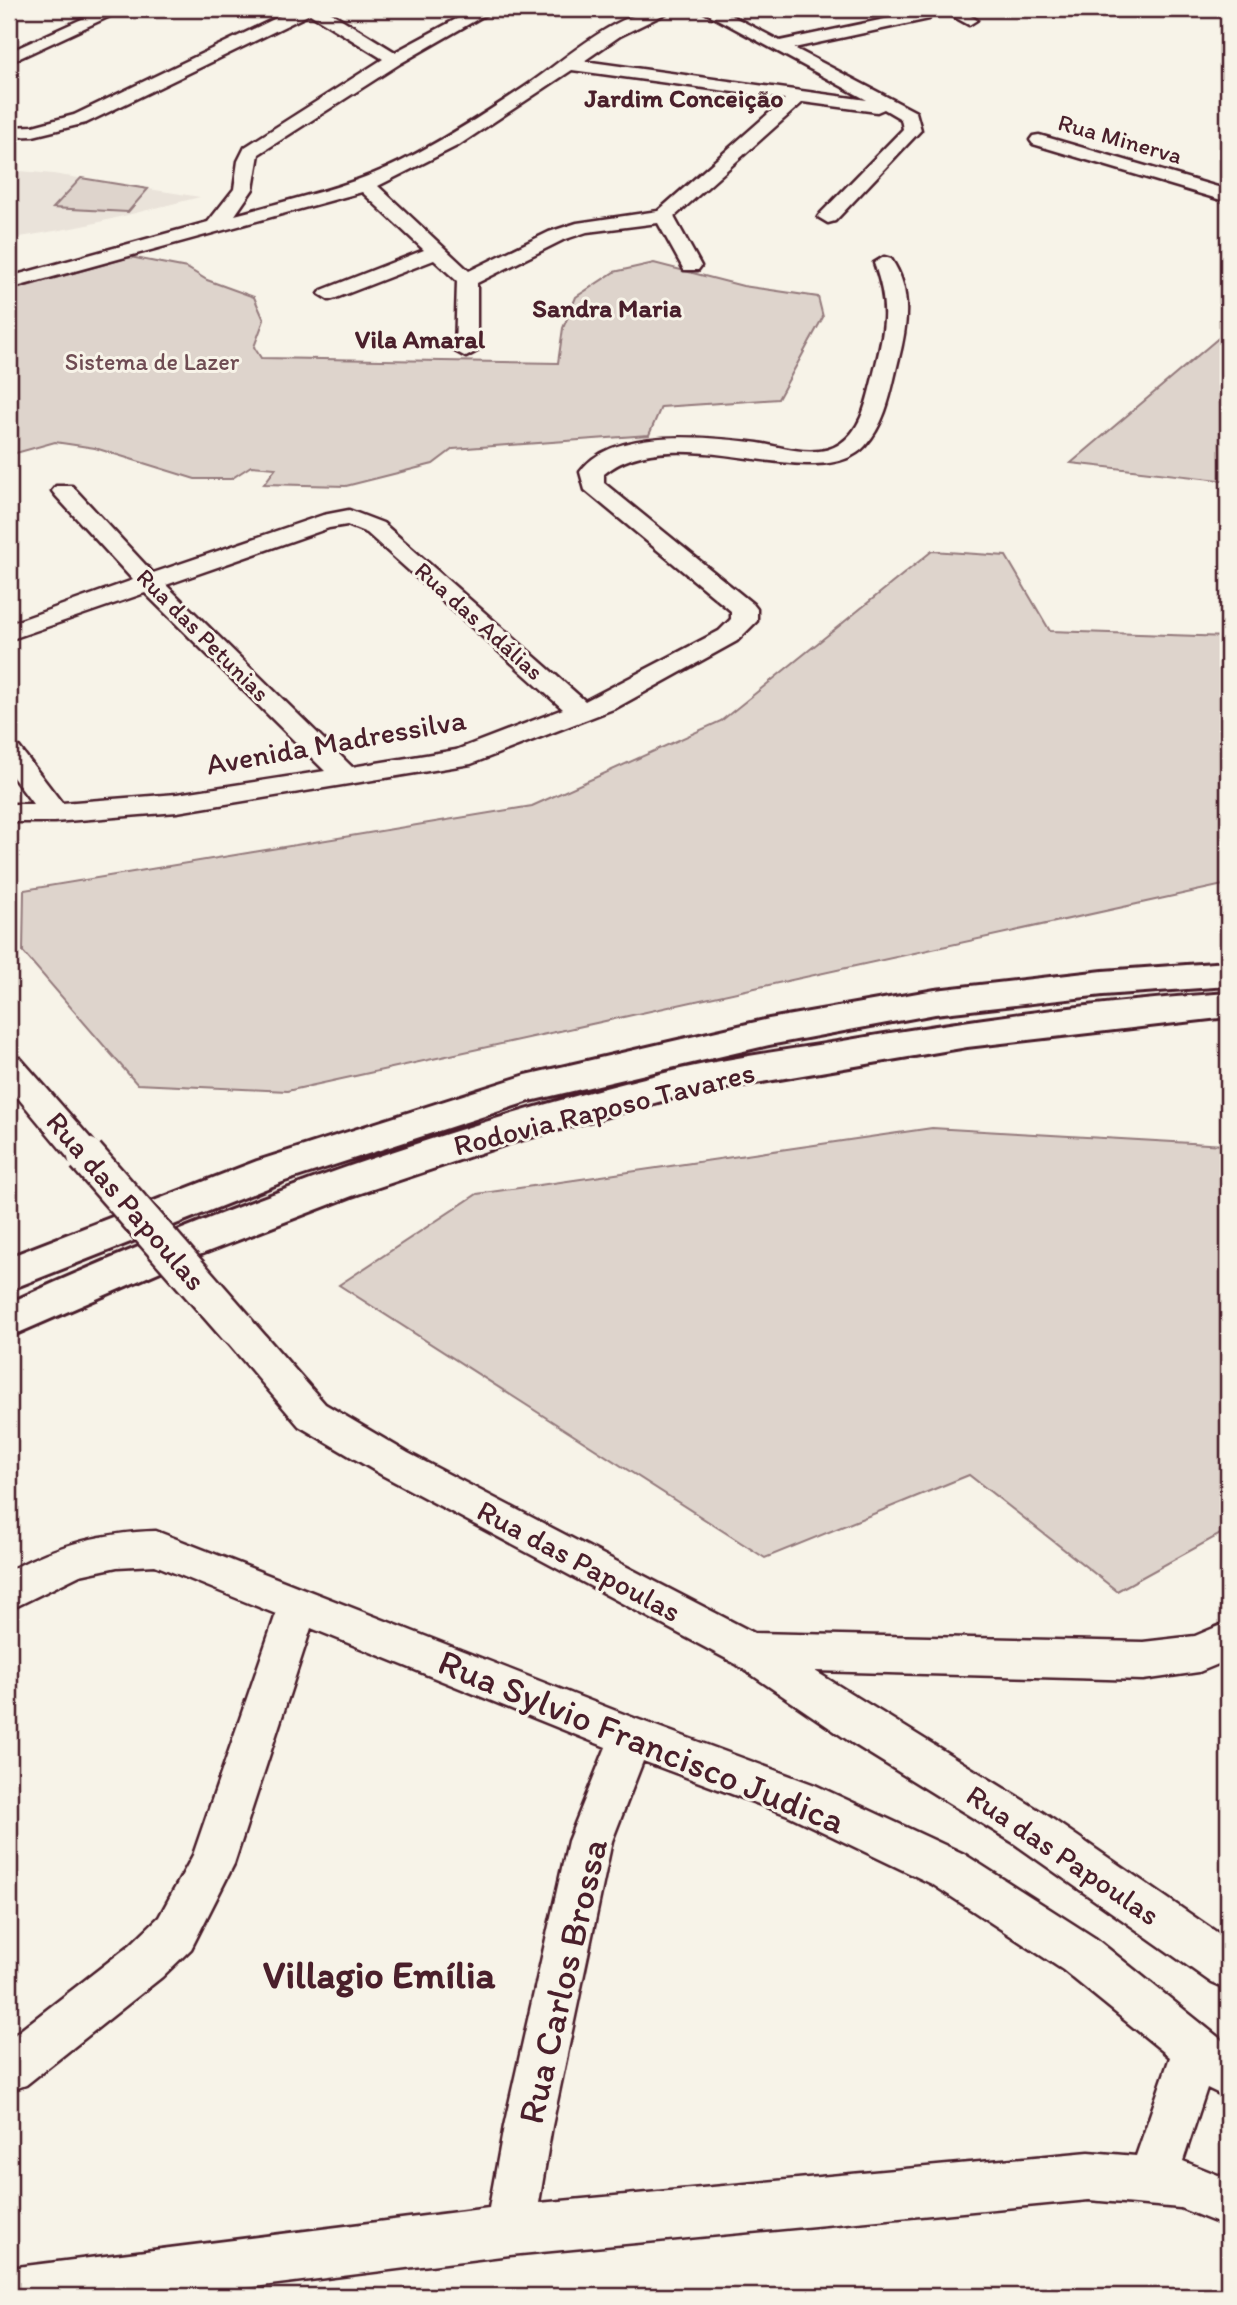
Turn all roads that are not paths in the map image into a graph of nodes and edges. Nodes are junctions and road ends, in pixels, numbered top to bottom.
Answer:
1 (117, 9) edge
2 (306, 9) edge
3 (314, 9) edge
4 (487, 9) edge
5 (667, 9) edge
6 (707, 9) edge
7 (948, 9) edge
8 (923, 16) dead end
9 (969, 20) dead end
10 (780, 47) junction
11 (9, 58) edge
12 (395, 60) junction
13 (569, 64) junction
14 (851, 84) junction
15 (799, 96) junction
16 (829, 100) junction
17 (904, 111) junction
18 (9, 132) edge
19 (1039, 140) dead end
20 (366, 185) junction
21 (1228, 196) edge
22 (664, 216) junction
23 (828, 217) dead end
24 (216, 225) junction
25 (438, 252) junction
26 (884, 263) dead end
27 (691, 266) dead end
28 (467, 281) junction
29 (9, 283) edge
30 (329, 294) dead end
31 (466, 351) dead end
32 (64, 491) dead end
33 (149, 583) junction
34 (9, 632) edge
35 (583, 713) junction
36 (9, 753) edge
37 (346, 776) junction
38 (54, 813) junction
39 (11, 816) edge
40 (1228, 974) edge
41 (1228, 1005) edge
42 (9, 1066) edge
43 (9, 1274) edge
44 (9, 1321) edge
45 (9, 1592) edge
46 (299, 1605) junction
47 (1228, 1640) edge
48 (750, 1651) junction
49 (631, 1737) junction
50 (1228, 1967) edge
51 (1212, 2062) edge
52 (9, 2068) edge
53 (1152, 2181) junction
54 (1228, 2203) edge
55 (510, 2230) junction
56 (9, 2293) edge

1 - 11 street
2 - 18 street
3 - 12 street
4 - 12 street
5 - 13 street
6 - 10 street
7 - 9 street
8 - 10 street
10 - 14 street
12 - 24 street
13 - 15 street
13 - 20 street
14 - 16 street
14 - 17 street
15 - 16 street
15 - 22 street
16 - 17 street
17 - 23 street
19 - 21 street, Rua Minerva
20 - 24 street
20 - 25 street
22 - 27 street
22 - 28 street
24 - 29 street
25 - 28 street
25 - 30 street
26 - 35 street, Avenida Madressilva
28 - 31 street
32 - 33 street, Rua das Petunias
33 - 34 street
33 - 35 street, Rua das Adálias
33 - 37 street, Rua das Petunias
35 - 37 street, Avenida Madressilva
36 - 38 street
37 - 38 street, Avenida Madressilva
38 - 39 street, Avenida Madressilva
40 - 43 highway, Rodovia Raposo Tavares
41 - 44 highway, Rodovia Raposo Tavares
42 - 48 street, Rua das Papoulas, bridge
45 - 46 street, Rua Sylvio Francisco Judica
46 - 49 street, Rua Sylvio Francisco Judica
46 - 52 street
47 - 48 street
48 - 50 street, Rua das Papoulas
49 - 51 street, Rua Sylvio Francisco Judica
49 - 55 street, Rua Carlos Brossa
51 - 53 street
53 - 54 street
53 - 55 street
55 - 56 street

